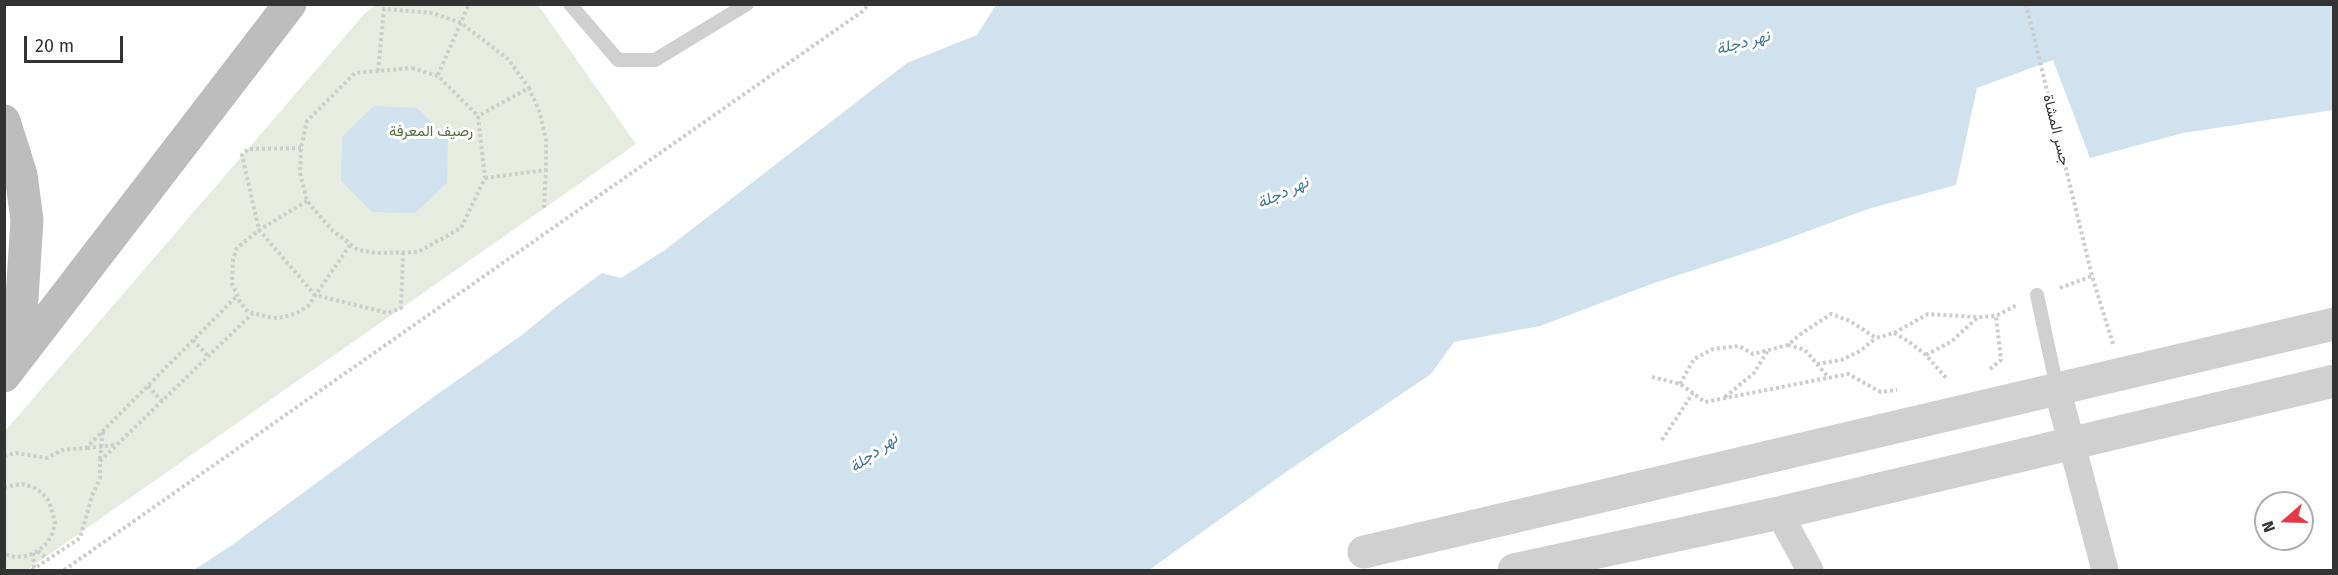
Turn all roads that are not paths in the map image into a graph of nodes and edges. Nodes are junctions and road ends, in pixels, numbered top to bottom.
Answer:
1 (290, 4) edge
2 (570, 4) edge
3 (747, 4) edge
4 (4, 121) edge
5 (2037, 295) road end
6 (2334, 324) edge
7 (4, 368) edge
8 (4, 376) edge
9 (2334, 381) edge
10 (2057, 388) junction
11 (2072, 443) junction
12 (1779, 513) junction
13 (1366, 561) edge
14 (1514, 570) edge
15 (1810, 570) edge
16 (2105, 570) edge

1 - 8 main road
2 - 3 lane
4 - 7 main road
5 - 10 lane
6 - 10 street
9 - 11 street
10 - 11 street
10 - 13 street
11 - 12 street
11 - 16 street
12 - 14 street
12 - 15 street

